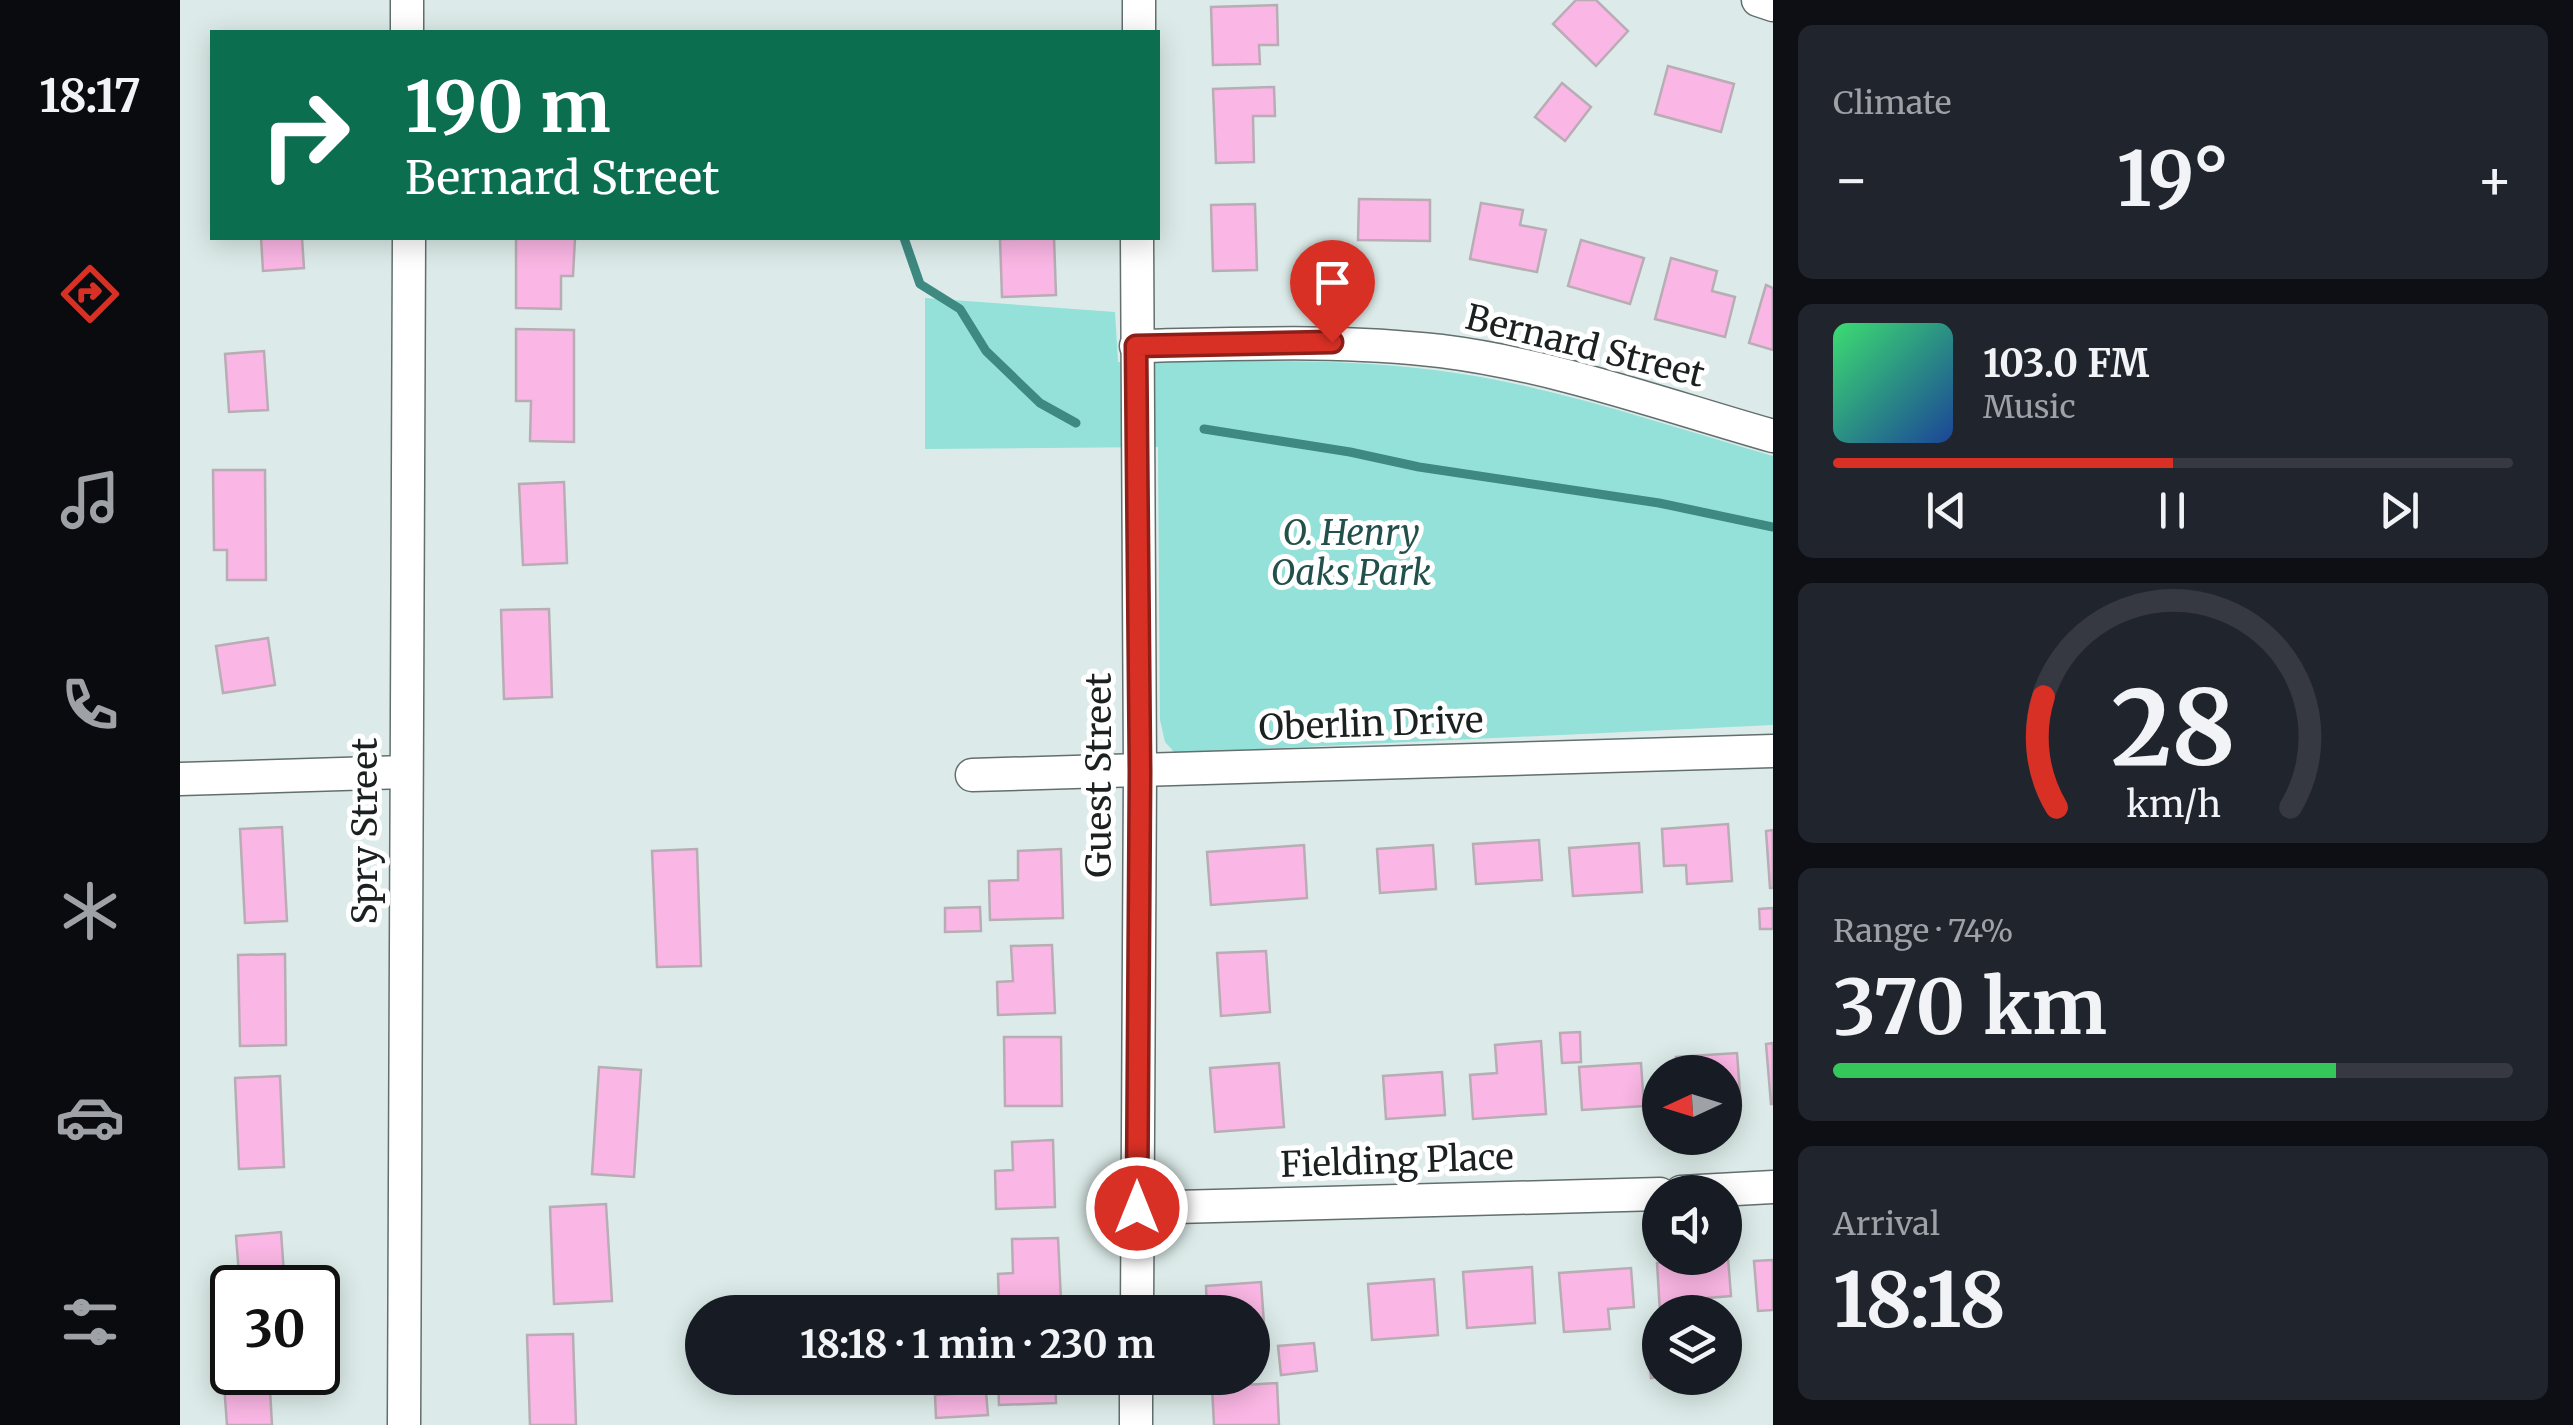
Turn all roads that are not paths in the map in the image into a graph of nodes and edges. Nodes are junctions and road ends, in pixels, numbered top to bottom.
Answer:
1 (407, 0) edge
2 (1139, 0) edge
3 (1758, 0) edge
4 (1773, 5) edge
5 (407, 30) edge
6 (1139, 30) edge
7 (409, 240) edge
8 (1137, 240) edge
9 (1136, 346) junction
10 (1773, 436) edge
11 (1773, 751) edge
12 (405, 772) junction
13 (1140, 772) junction
14 (972, 775) dead end
15 (180, 779) edge
16 (1773, 1187) edge
17 (1742, 1189) edge
18 (1642, 1194) edge
19 (1137, 1208) junction
20 (1136, 1295) edge
21 (1136, 1395) edge
22 (404, 1425) edge
23 (1136, 1425) edge

1 - 5 street
2 - 6 street
3 - 4 street
7 - 12 street, Spry Street
8 - 9 street, Guest Street
9 - 10 street, Bernard Street
9 - 13 street, Guest Street
11 - 13 street, Oberlin Drive
12 - 15 street
12 - 22 street, Spry Street
13 - 14 street, Oberlin Drive
13 - 19 street, Guest Street
16 - 17 street
18 - 19 street, Fielding Place
19 - 20 street, Guest Street
21 - 23 street

